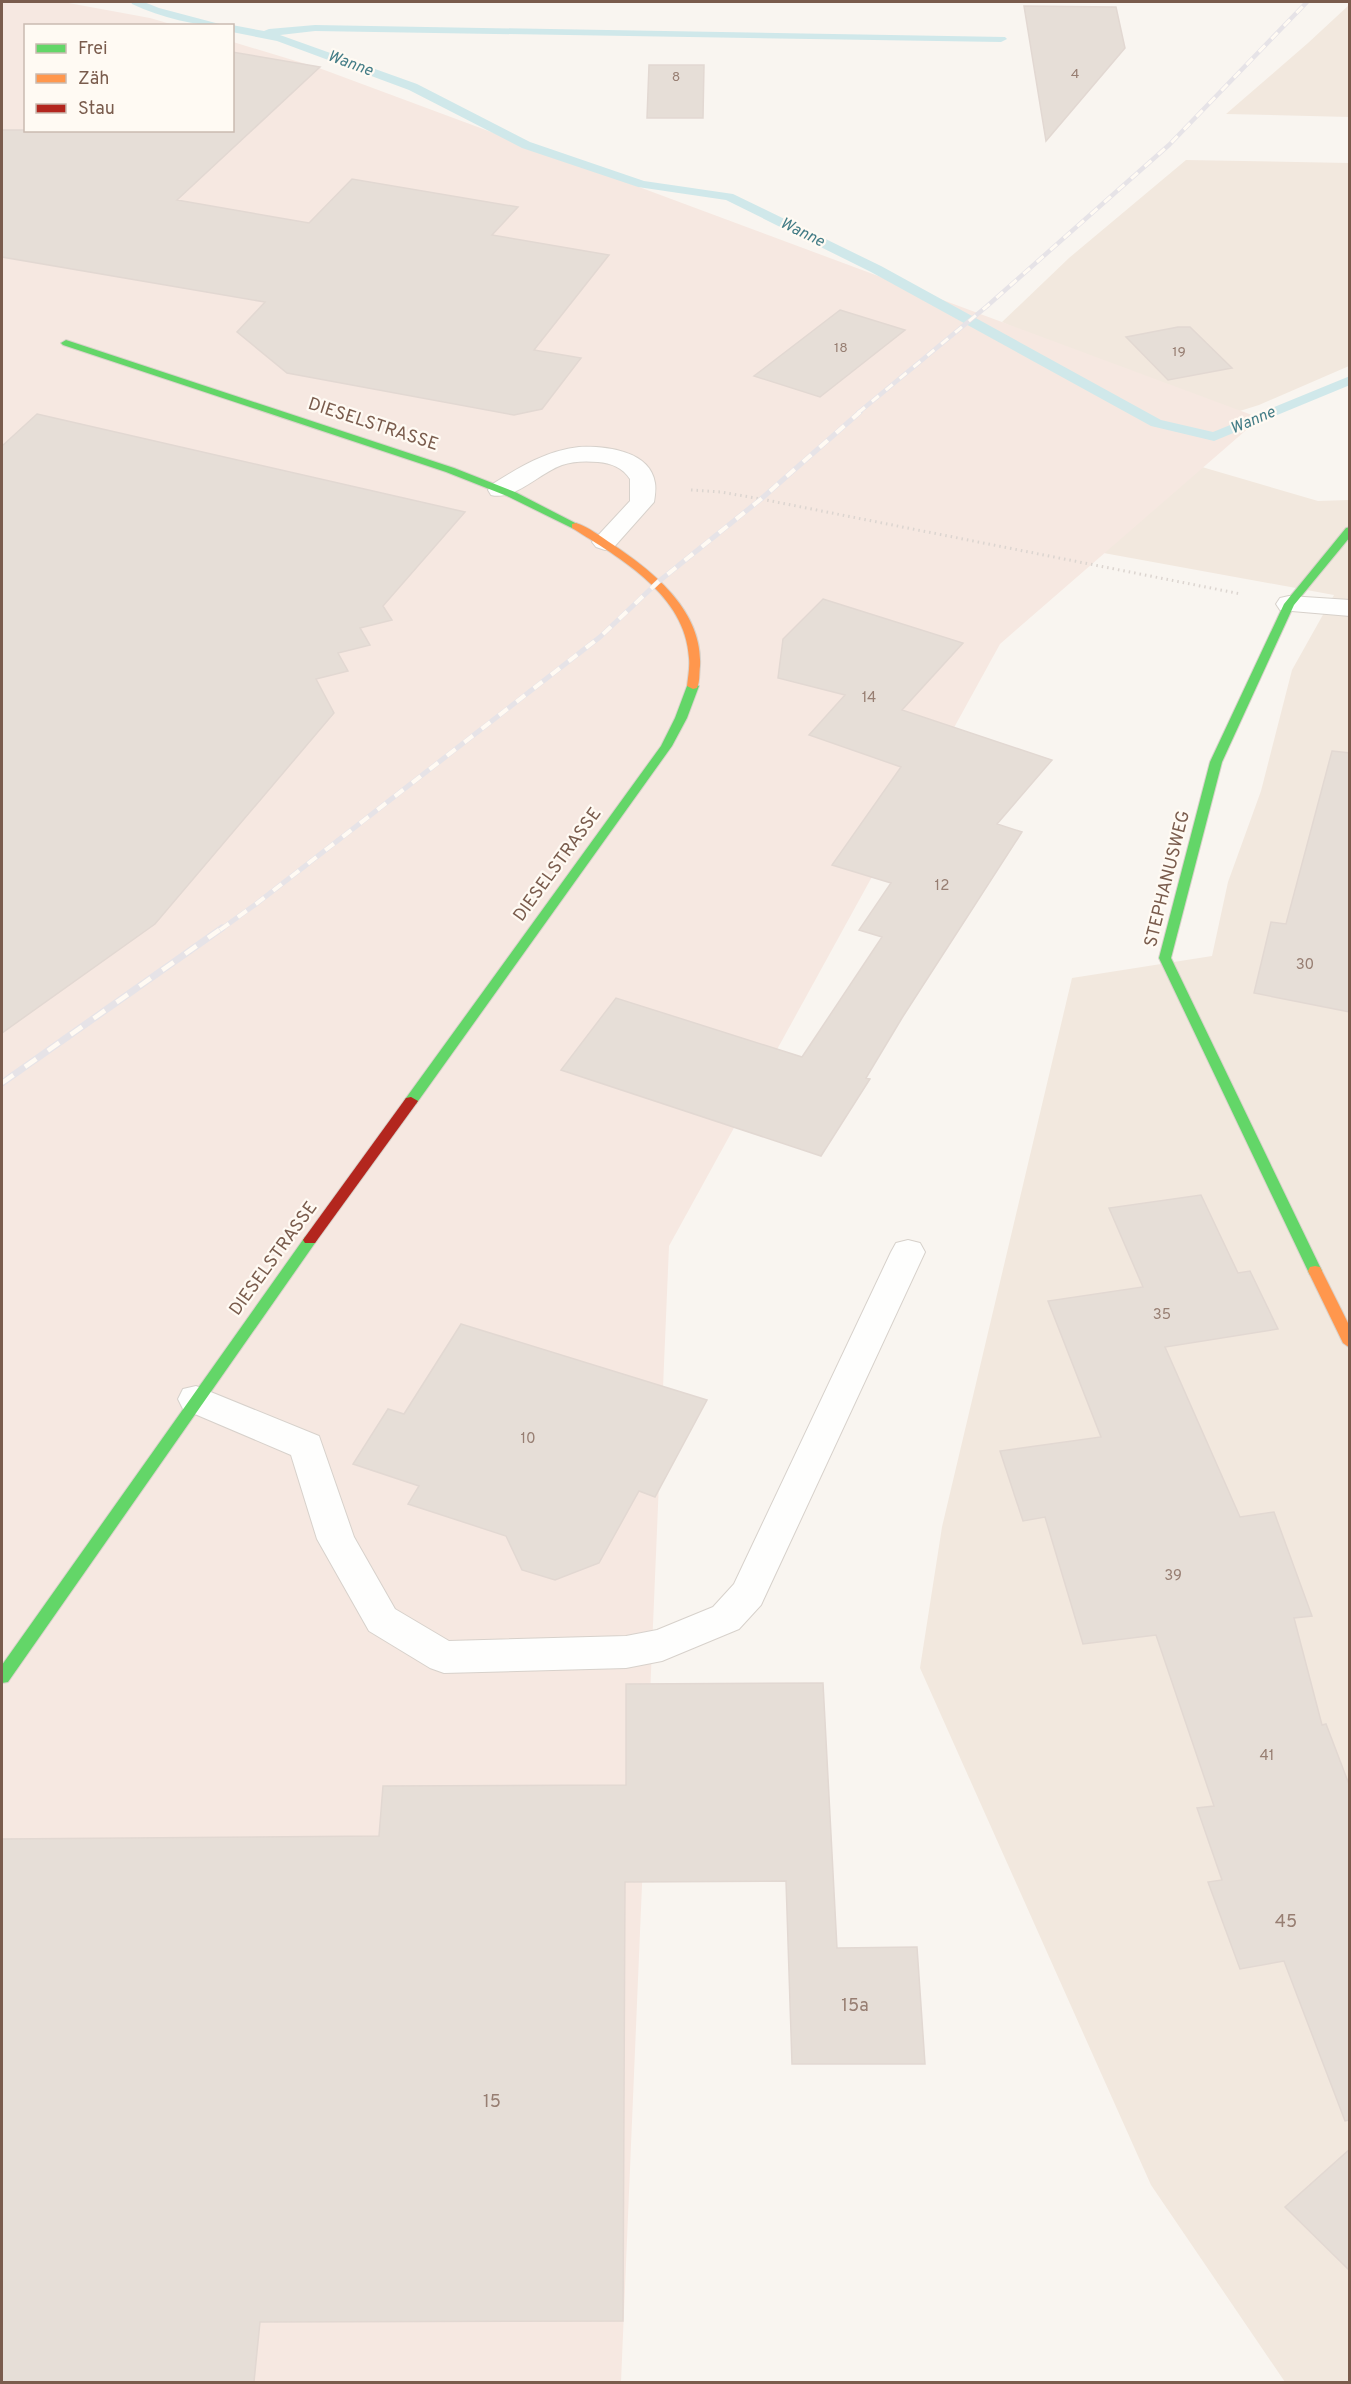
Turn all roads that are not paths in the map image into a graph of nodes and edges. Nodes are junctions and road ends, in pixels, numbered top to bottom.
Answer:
1 (66, 343) dead end
2 (500, 490) junction
3 (1350, 530) edge
4 (605, 542) junction
5 (1289, 604) junction
6 (1350, 608) edge
7 (909, 1252) dead end
8 (1350, 1343) edge
9 (195, 1399) junction
10 (2, 1677) edge

1 - 2 street, DIESELSTRASSE
2 - 4 street, DIESELSTRASSE
2 - 4 street
3 - 5 street, STEPHANUSWEG
4 - 9 street, DIESELSTRASSE
5 - 6 street
5 - 8 street, STEPHANUSWEG
7 - 9 street
9 - 10 street, DIESELSTRASSE

